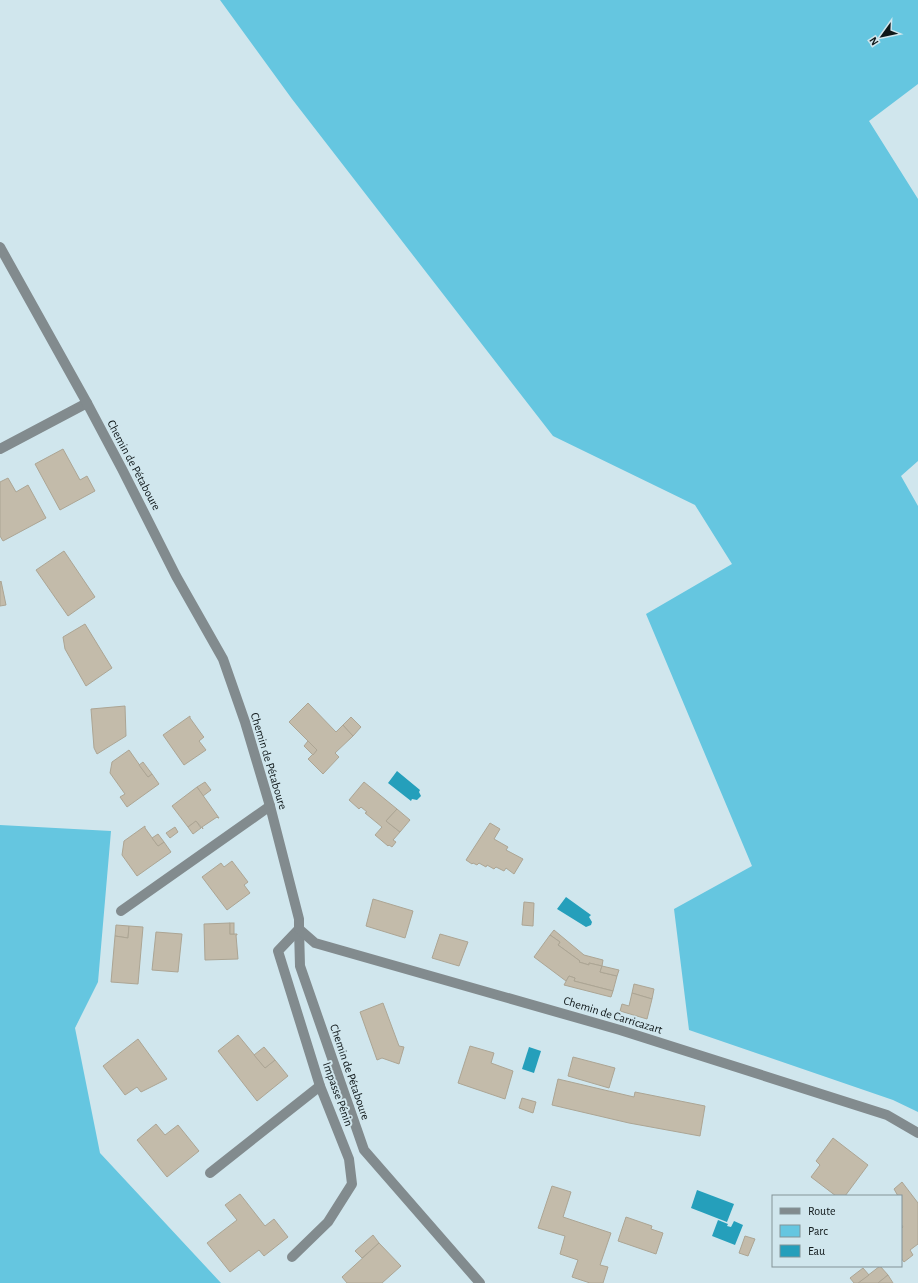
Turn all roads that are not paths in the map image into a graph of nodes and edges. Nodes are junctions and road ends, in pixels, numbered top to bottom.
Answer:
1 (0, 248) edge
2 (87, 403) junction
3 (0, 449) edge
4 (270, 806) junction
5 (121, 911) dead end
6 (299, 929) junction
7 (320, 1086) junction
8 (918, 1133) edge
9 (210, 1173) dead end
10 (292, 1258) dead end
11 (480, 1283) edge

1 - 2 street, Chemin de Pétaboure
2 - 3 street
2 - 4 street, Chemin de Pétaboure
4 - 5 street
4 - 6 street, Chemin de Pétaboure
6 - 7 street, Impasse Pénin
6 - 8 street, Chemin de Carricazart
6 - 11 street, Chemin de Pétaboure
7 - 9 street
7 - 10 street, Impasse Pénin

